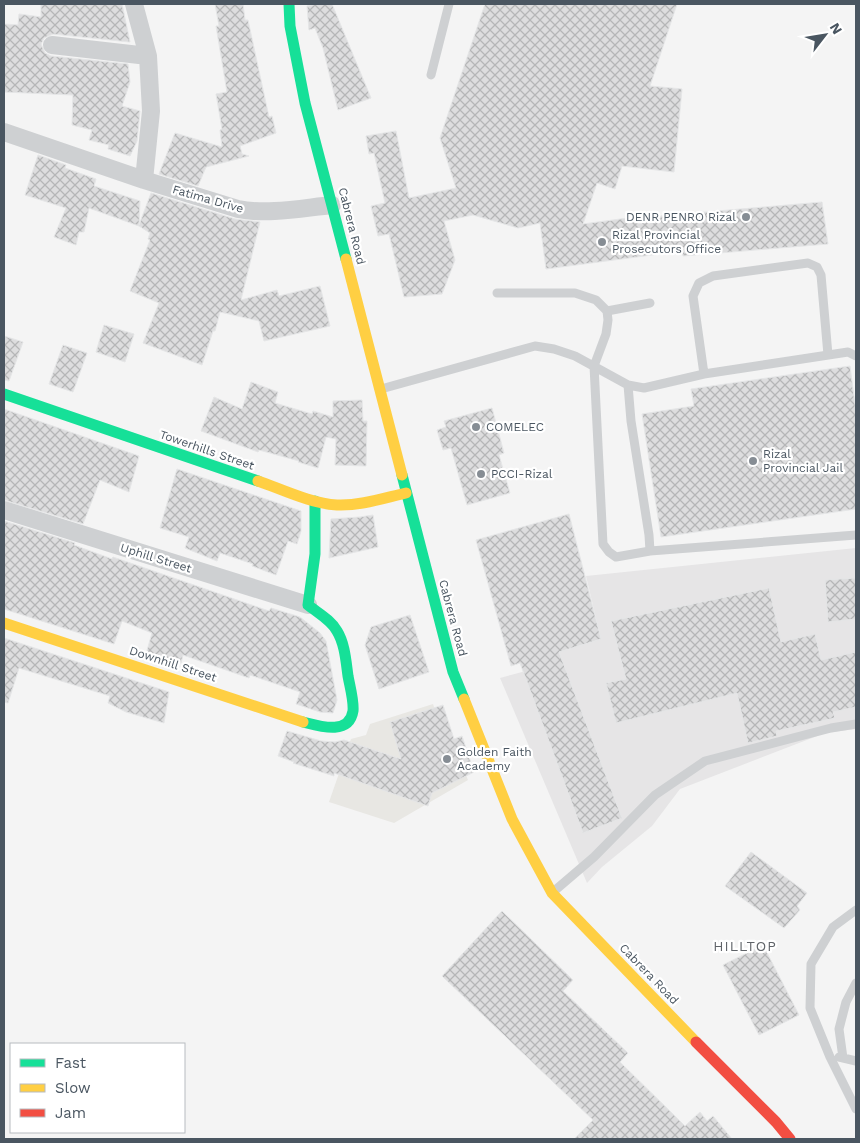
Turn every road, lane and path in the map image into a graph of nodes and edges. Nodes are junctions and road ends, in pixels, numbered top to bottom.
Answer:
1 (134, 4) edge
2 (289, 4) edge
3 (448, 4) edge
4 (52, 45) dead end
5 (148, 56) junction
6 (431, 75) dead end
7 (4, 132) edge
8 (144, 180) junction
9 (332, 205) junction
10 (497, 293) dead end
11 (650, 303) dead end
12 (607, 311) junction
13 (828, 355) junction
14 (856, 356) edge
15 (594, 366) junction
16 (704, 374) junction
17 (628, 385) junction
18 (379, 390) junction
19 (4, 394) edge
20 (406, 493) junction
21 (315, 501) junction
22 (4, 510) edge
23 (856, 535) edge
24 (650, 551) junction
25 (308, 605) junction
26 (4, 623) edge
27 (856, 724) edge
28 (552, 893) junction
29 (856, 910) edge
30 (856, 983) edge
31 (830, 1057) junction
32 (843, 1058) junction
33 (856, 1061) edge
34 (856, 1110) edge
35 (790, 1139) edge

1 - 5 street
2 - 9 main road, Cabrera Road
3 - 6 lane
4 - 5 street
5 - 8 street
7 - 8 street, Fatima Drive
8 - 9 street, Fatima Drive
9 - 18 main road, Cabrera Road
10 - 12 lane
11 - 12 lane
12 - 15 lane
13 - 14 lane
13 - 16 lane
13 - 16 lane
15 - 17 lane
15 - 18 lane
15 - 24 lane
16 - 17 lane
17 - 24 lane
18 - 20 main road, Cabrera Road
19 - 21 main road, Towerhills Street
20 - 21 main road, Towerhills Street
20 - 28 main road, Cabrera Road
21 - 25 main road
22 - 25 street, Uphill Street
23 - 24 lane
25 - 26 main road, Downhill Street
27 - 28 lane
28 - 35 main road, Cabrera Road
29 - 31 lane
30 - 32 lane
31 - 32 lane
31 - 34 lane
32 - 33 lane

